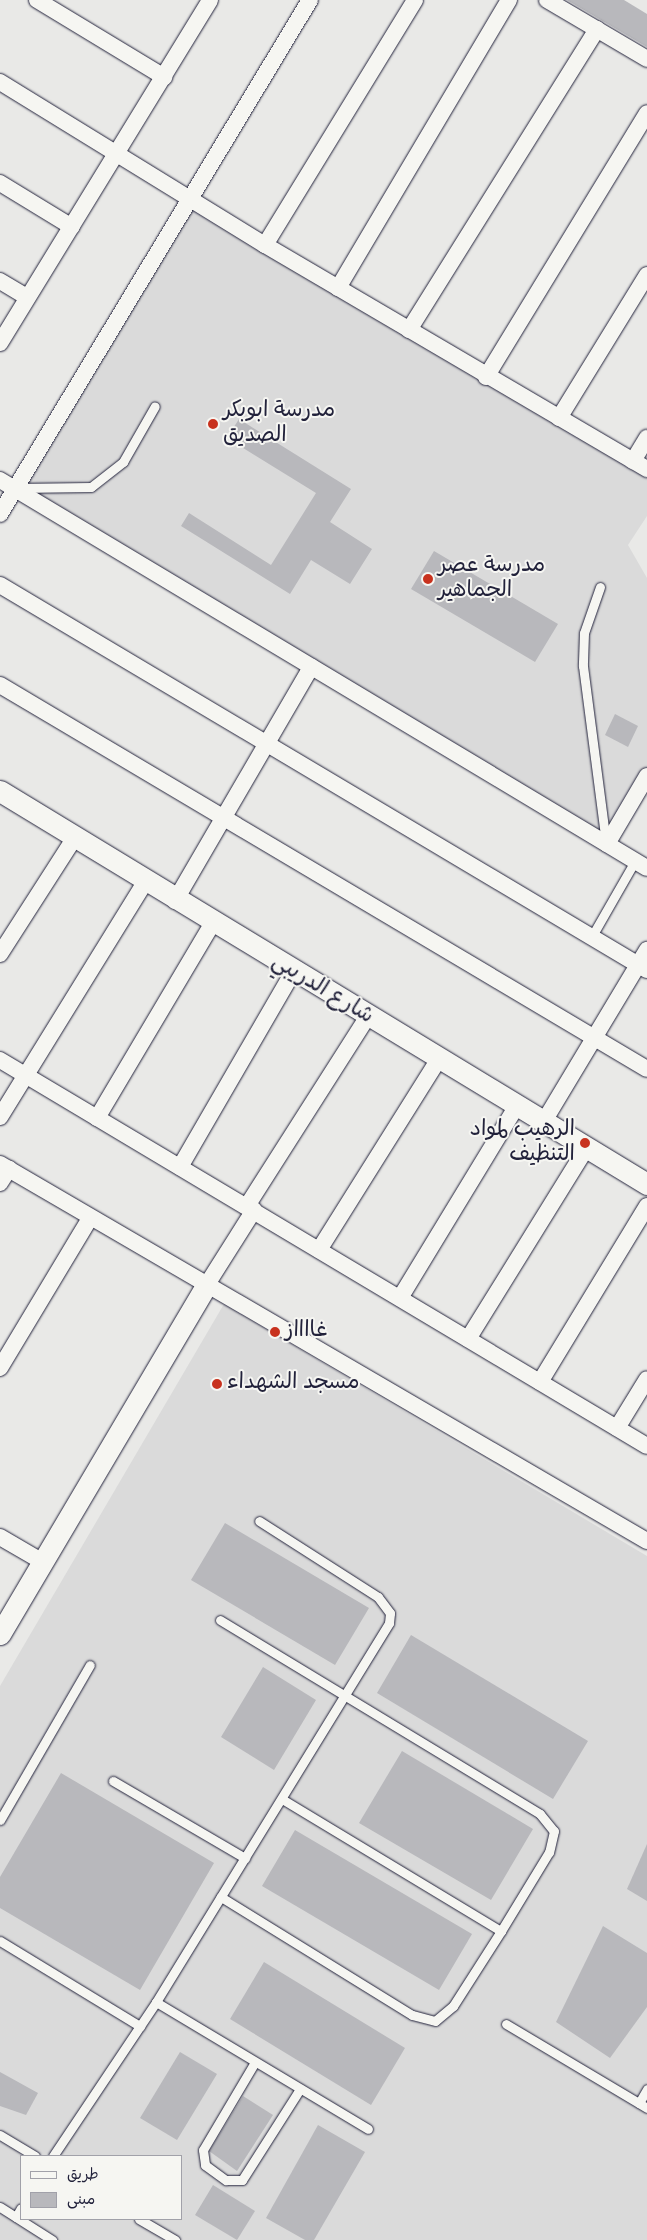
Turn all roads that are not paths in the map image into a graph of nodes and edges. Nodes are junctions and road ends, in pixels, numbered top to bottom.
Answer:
1 (37, 0) edge
2 (310, 0) edge
3 (415, 0) edge
4 (509, 0) edge
5 (547, 0) edge
6 (207, 1) edge
7 (597, 28) junction
8 (647, 59) edge
9 (164, 77) junction
10 (0, 82) edge
11 (647, 113) edge
12 (118, 152) junction
13 (0, 183) edge
14 (189, 198) junction
15 (72, 227) junction
16 (265, 245) junction
17 (647, 275) edge
18 (0, 280) edge
19 (338, 288) junction
20 (27, 297) junction
21 (408, 330) junction
22 (0, 343) edge
23 (486, 376) junction
24 (155, 406) dead end
25 (559, 418) junction
26 (647, 438) edge
27 (640, 465) edge
28 (0, 480) edge
29 (14, 489) junction
30 (0, 514) edge
31 (0, 585) edge
32 (600, 587) dead end
33 (312, 667) junction
34 (0, 685) edge
35 (265, 746) junction
36 (647, 776) edge
37 (0, 792) edge
38 (221, 820) junction
39 (74, 837) junction
40 (607, 844) junction
41 (641, 864) edge
42 (145, 882) junction
43 (175, 901) junction
44 (212, 924) junction
45 (592, 936) junction
46 (647, 950) edge
47 (0, 954) edge
48 (643, 967) edge
49 (293, 972) junction
50 (368, 1016) junction
51 (594, 1037) junction
52 (0, 1060) edge
53 (438, 1060) junction
54 (647, 1069) edge
55 (25, 1075) junction
56 (516, 1106) junction
57 (0, 1116) edge
58 (97, 1118) junction
59 (542, 1123) junction
60 (585, 1150) junction
61 (4, 1166) edge
62 (180, 1168) junction
63 (0, 1183) edge
64 (647, 1184) edge
65 (647, 1206) edge
66 (251, 1208) junction
67 (90, 1218) junction
68 (319, 1250) junction
69 (206, 1286) junction
70 (400, 1298) junction
71 (468, 1339) junction
72 (0, 1368) edge
73 (647, 1379) edge
74 (540, 1382) junction
75 (617, 1428) junction
76 (647, 1446) edge
77 (259, 1521) dead end
78 (0, 1537) edge
79 (647, 1542) edge
80 (43, 1562) junction
81 (220, 1620) dead end
82 (0, 1634) edge
83 (90, 1666) dead end
84 (346, 1695) junction
85 (112, 1781) dead end
86 (282, 1799) junction
87 (0, 1820) edge
88 (245, 1858) junction
89 (221, 1897) junction
90 (501, 1931) junction
91 (0, 1941) edge
92 (156, 2002) junction
93 (506, 2024) dead end
94 (140, 2026) junction
95 (255, 2062) junction
96 (300, 2089) junction
97 (647, 2090) edge
98 (639, 2103) junction
99 (647, 2108) edge
100 (368, 2129) dead end
101 (0, 2134) edge
102 (33, 2155) edge
103 (54, 2155) edge
104 (0, 2207) edge
105 (20, 2210) edge
106 (16, 2217) junction
107 (20, 2220) edge
108 (21, 2220) edge
109 (142, 2220) edge
110 (52, 2240) edge
111 (175, 2240) edge

1 - 9 street
2 - 14 street
3 - 16 street
4 - 19 street
5 - 7 street
6 - 9 street
7 - 8 street
7 - 21 street
9 - 12 street
10 - 12 street
11 - 23 street
12 - 14 street
12 - 15 street
13 - 15 street
14 - 16 street
14 - 29 street
15 - 20 street
16 - 19 street
17 - 25 street
18 - 20 street
19 - 21 street
20 - 22 street
21 - 23 street
23 - 25 street
24 - 29 lane
25 - 27 street
26 - 27 street
28 - 29 street
29 - 30 street
29 - 33 street
31 - 35 street
32 - 40 lane
33 - 35 street
33 - 40 street
34 - 38 street
35 - 38 street
35 - 45 street
36 - 40 street
37 - 39 street, شارع الدريبي
38 - 43 street
38 - 51 street
39 - 42 street, شارع الدريبي
39 - 47 street
40 - 41 street
41 - 45 lane
42 - 43 street, شارع الدريبي
42 - 55 street
43 - 44 street, شارع الدريبي
44 - 49 street, شارع الدريبي
44 - 58 street
45 - 48 street
46 - 48 street
48 - 51 street
49 - 50 street, شارع الدريبي
49 - 62 street
50 - 53 street, شارع الدريبي
50 - 66 street
51 - 54 street
51 - 59 street
52 - 55 street
53 - 56 street, شارع الدريبي
53 - 68 street
55 - 57 street
55 - 58 street
56 - 59 street, شارع الدريبي
56 - 70 street
58 - 62 street
59 - 60 street, شارع الدريبي
60 - 64 street, شارع الدريبي
60 - 71 street
61 - 63 street
61 - 67 street
62 - 66 street
65 - 74 street
66 - 68 street
66 - 69 street
67 - 69 street
67 - 72 street
68 - 70 street
69 - 79 street
69 - 80 street
70 - 71 street
71 - 74 street
73 - 75 street
74 - 75 street
75 - 76 street
77 - 84 lane
78 - 80 street
80 - 82 street
81 - 84 lane
83 - 87 lane
84 - 86 lane
84 - 90 lane
85 - 88 lane
86 - 88 lane
86 - 90 lane
88 - 89 lane
89 - 90 lane
89 - 92 lane
91 - 94 lane
92 - 94 lane
92 - 95 lane
93 - 98 lane
94 - 103 lane
95 - 96 lane
95 - 96 lane
96 - 100 lane
97 - 98 lane
98 - 99 lane
101 - 102 lane
104 - 106 lane
105 - 106 lane
106 - 107 lane
108 - 110 lane
109 - 111 lane

